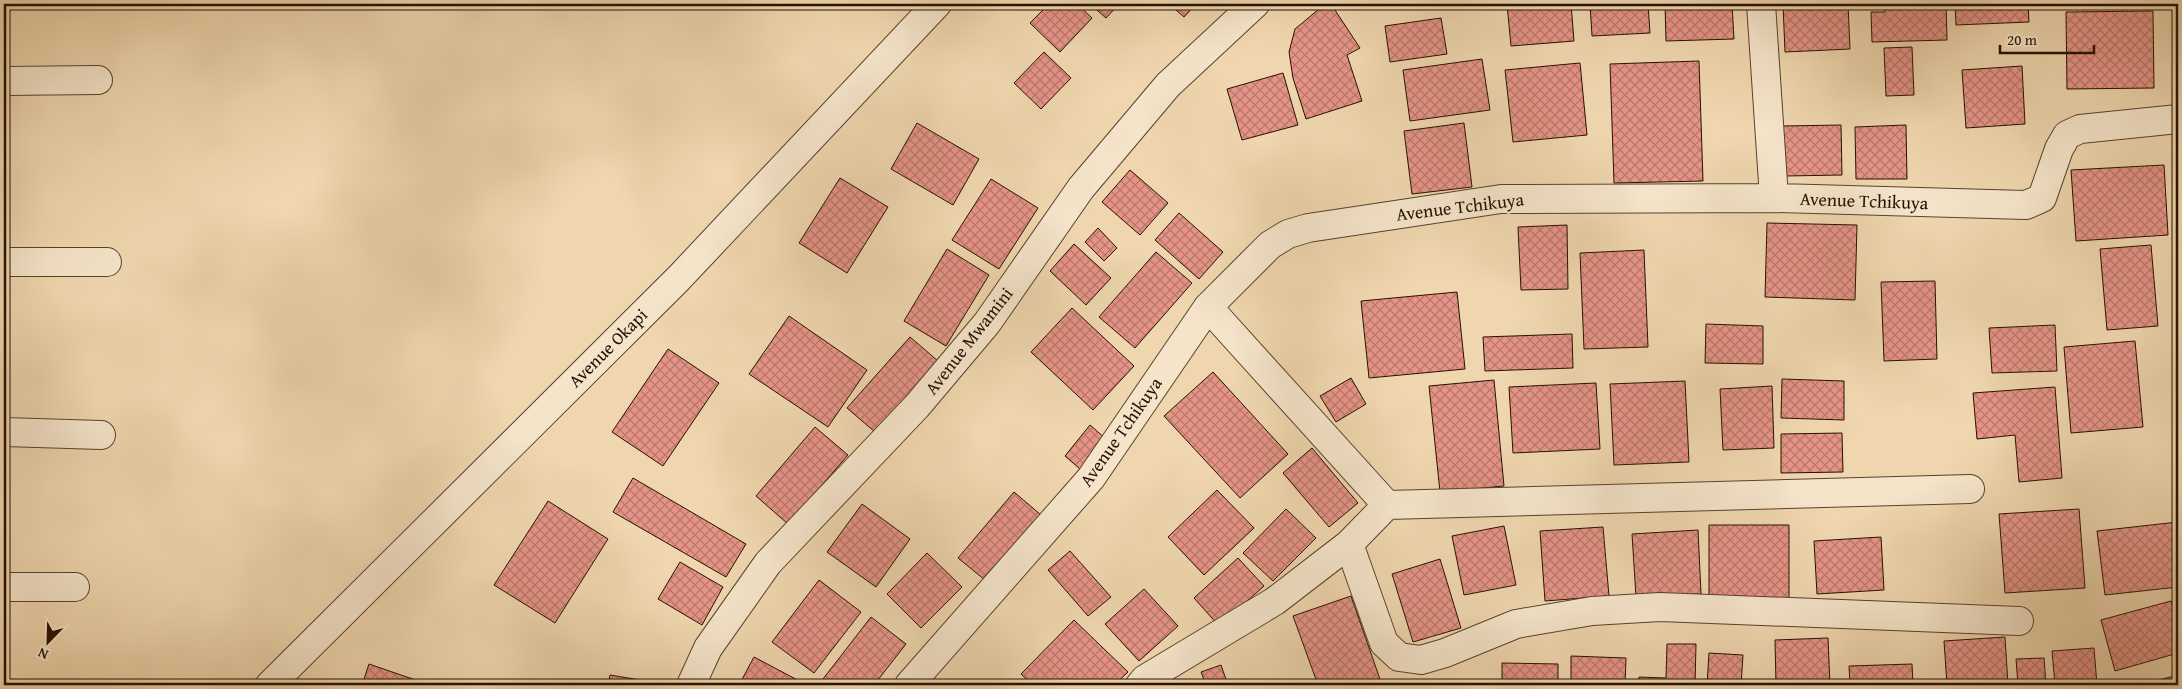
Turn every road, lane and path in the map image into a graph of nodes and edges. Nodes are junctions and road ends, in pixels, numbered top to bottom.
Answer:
1 (937, 4) edge
2 (1255, 4) edge
3 (1761, 4) edge
4 (98, 80) dead end
5 (4, 81) edge
6 (2178, 119) edge
7 (1774, 198) junction
8 (4, 262) edge
9 (107, 262) dead end
10 (1208, 307) junction
11 (4, 432) edge
12 (101, 435) dead end
13 (1970, 489) dead end
14 (1387, 505) junction
15 (1349, 544) junction
16 (4, 587) edge
17 (75, 587) dead end
18 (2019, 621) dead end
19 (270, 685) edge
20 (691, 685) edge
21 (909, 685) edge
22 (1140, 685) edge

1 - 19 street, Avenue Okapi
2 - 20 street, Avenue Mwamini
3 - 7 street
4 - 5 street
6 - 7 street, Avenue Tchikuya
7 - 10 street, Avenue Tchikuya
8 - 9 street
10 - 14 street
10 - 21 street, Avenue Tchikuya
11 - 12 street
13 - 14 street
14 - 15 street
15 - 18 street
15 - 22 street
16 - 17 street

